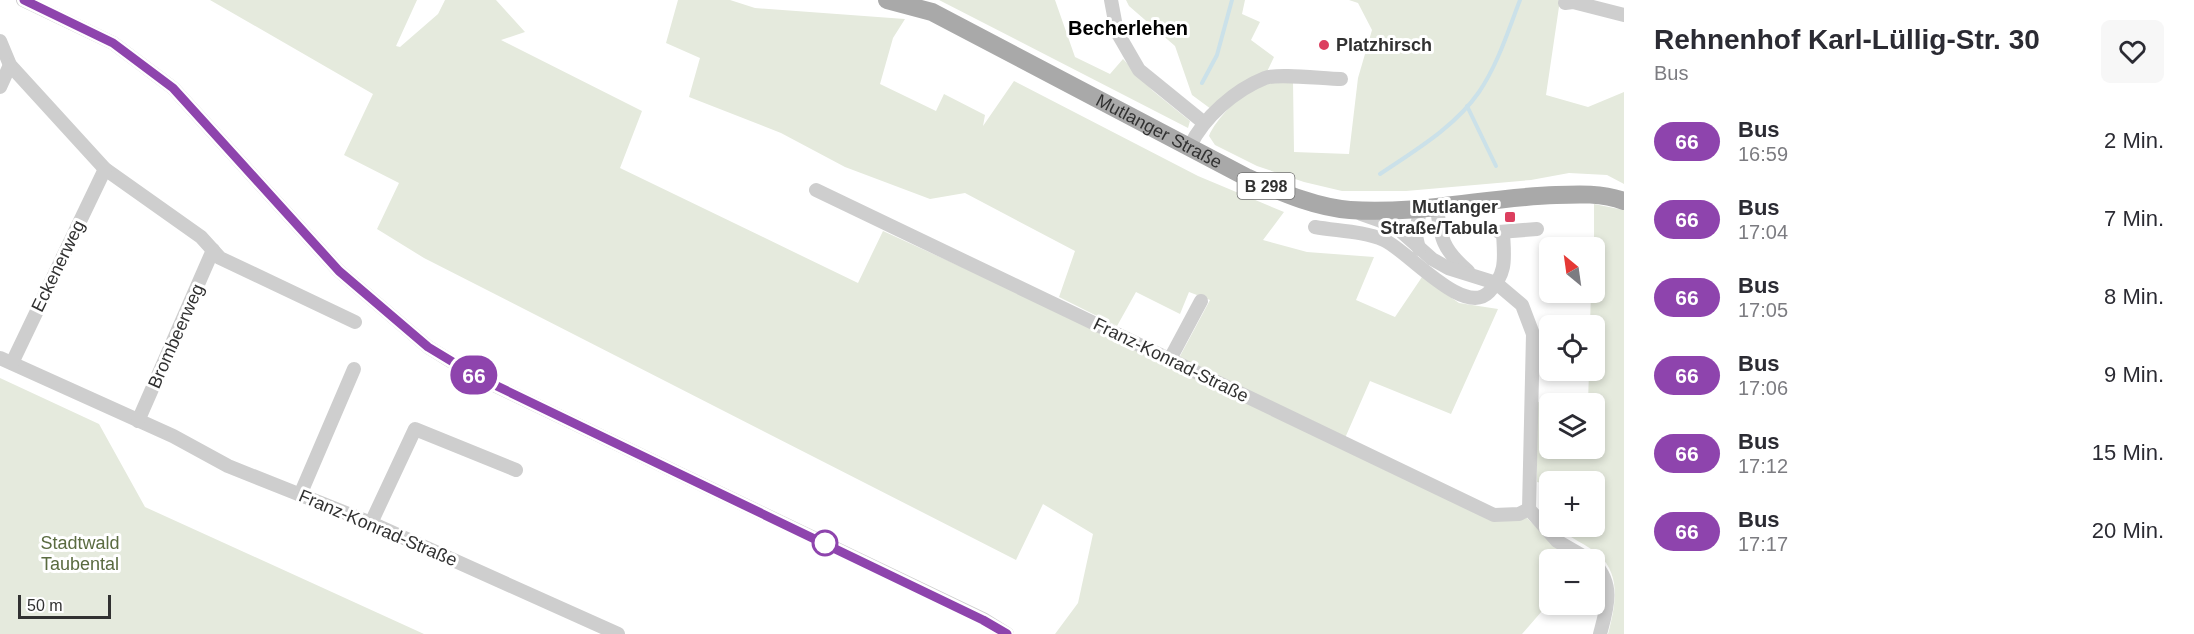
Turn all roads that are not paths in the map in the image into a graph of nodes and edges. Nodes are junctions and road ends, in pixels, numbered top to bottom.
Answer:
1 (24, 0) edge
2 (887, 0) edge
3 (1111, 0) edge
4 (1565, 3) dead end
5 (1624, 15) edge
6 (0, 41) edge
7 (10, 65) junction
8 (1341, 79) dead end
9 (0, 87) edge
10 (1203, 122) junction
11 (1190, 146) junction
12 (105, 169) junction
13 (816, 190) dead end
14 (1624, 201) edge
15 (1428, 207) junction
16 (1349, 210) junction
17 (1315, 227) dead end
18 (1537, 229) dead end
19 (1419, 249) junction
20 (213, 250) junction
21 (1472, 274) junction
22 (1496, 283) junction
23 (1200, 301) dead end
24 (355, 322) dead end
25 (1170, 359) junction
26 (6, 360) edge
27 (354, 369) dead end
28 (138, 421) junction
29 (516, 470) dead end
30 (300, 495) junction
31 (1529, 509) junction
32 (371, 523) junction
33 (1571, 549) edge
34 (1605, 578) edge
35 (618, 634) edge
36 (1007, 634) edge
37 (1600, 634) edge

1 - 36 street
2 - 11 main road, Mutlanger Straße / B 298
3 - 10 street
4 - 5 street
6 - 7 street
7 - 9 street
7 - 12 street
8 - 10 street
10 - 11 street
11 - 16 main road, Mutlanger Straße / B 298
12 - 20 street
12 - 26 street, Eckenerweg
13 - 25 street, Franz-Konrad-Straße
14 - 15 main road, Mutlanger Straße / B 298
15 - 16 main road, Mutlanger Straße / B 298
15 - 19 street
15 - 21 street
16 - 19 street
17 - 22 street
18 - 22 street
19 - 21 street
20 - 24 street
20 - 28 street, Brombeerweg
21 - 22 street
22 - 31 street
23 - 25 street
25 - 31 street, Franz-Konrad-Straße
26 - 28 street, Franz-Konrad-Straße
27 - 30 street
28 - 30 street, Franz-Konrad-Straße
29 - 32 street
30 - 32 street, Franz-Konrad-Straße
31 - 33 street
32 - 35 street, Franz-Konrad-Straße
34 - 37 street

